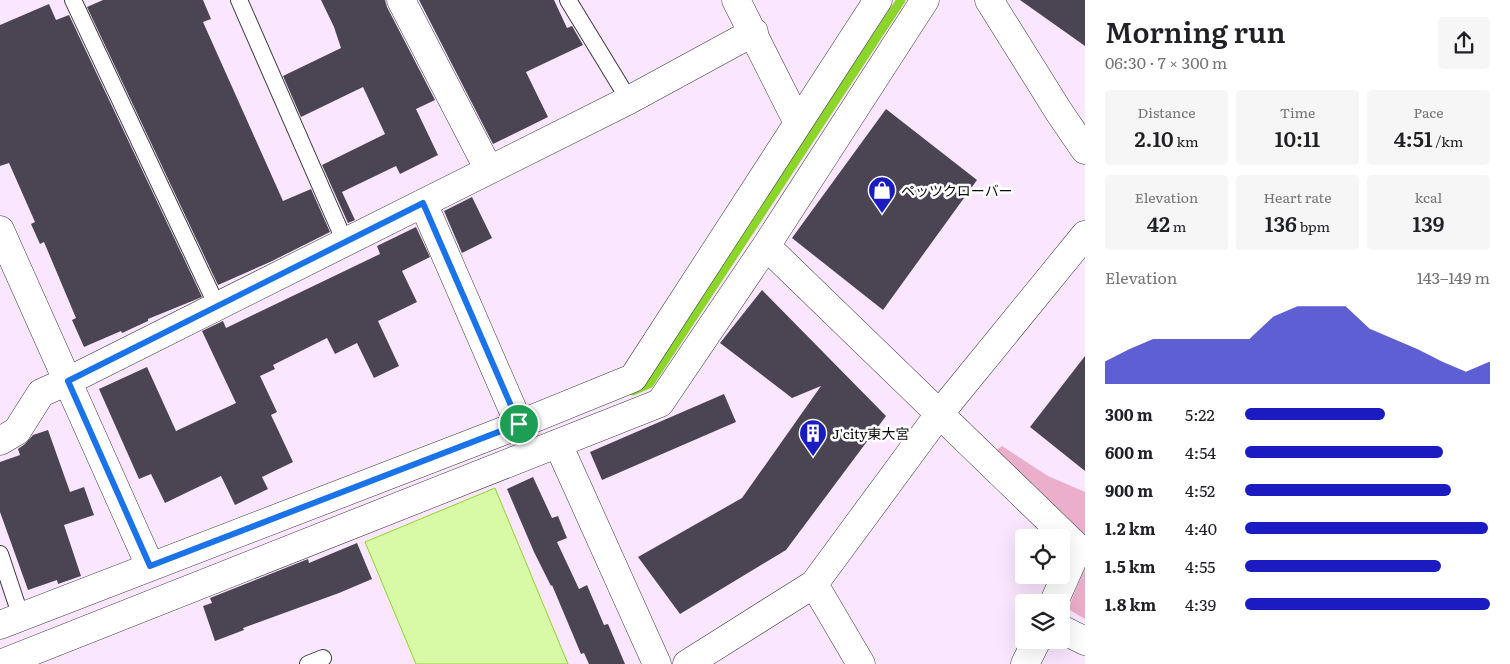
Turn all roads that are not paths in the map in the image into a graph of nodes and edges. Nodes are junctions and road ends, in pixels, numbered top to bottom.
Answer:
1 (73, 0) edge
2 (239, 0) edge
3 (401, 0) edge
4 (568, 0) edge
5 (736, 0) edge
6 (878, 0) edge
7 (925, 0) edge
8 (989, 0) edge
9 (754, 32) junction
10 (629, 100) junction
11 (798, 122) junction
12 (1085, 150) edge
13 (489, 170) junction
14 (423, 203) junction
15 (0, 230) edge
16 (1085, 235) edge
17 (345, 242) junction
18 (766, 246) junction
19 (217, 306) junction
20 (68, 381) junction
21 (940, 413) junction
22 (519, 424) junction
23 (0, 440) edge
24 (558, 444) junction
25 (0, 554) edge
26 (150, 566) junction
27 (814, 584) junction
28 (1058, 594) edge
29 (11, 621) edge
30 (1070, 634) edge
31 (1085, 641) edge
32 (1032, 649) edge
33 (0, 664) edge
34 (656, 664) edge
35 (687, 664) edge
36 (861, 664) edge
37 (1025, 664) edge

1 - 19 lane
2 - 17 lane
3 - 13 street
4 - 10 lane
5 - 9 street
6 - 11 street
7 - 18 street
8 - 12 street
9 - 10 street
9 - 11 street
10 - 13 street
11 - 22 street
13 - 14 street
14 - 17 street
14 - 22 street
15 - 20 street
16 - 21 street
17 - 19 street
18 - 21 street
18 - 24 street
19 - 20 street
20 - 23 street
20 - 26 street
21 - 27 street
21 - 28 street
22 - 26 street
24 - 33 street
24 - 34 street
25 - 29 lane
26 - 29 street
27 - 35 street
27 - 36 street
30 - 31 street
32 - 37 street

